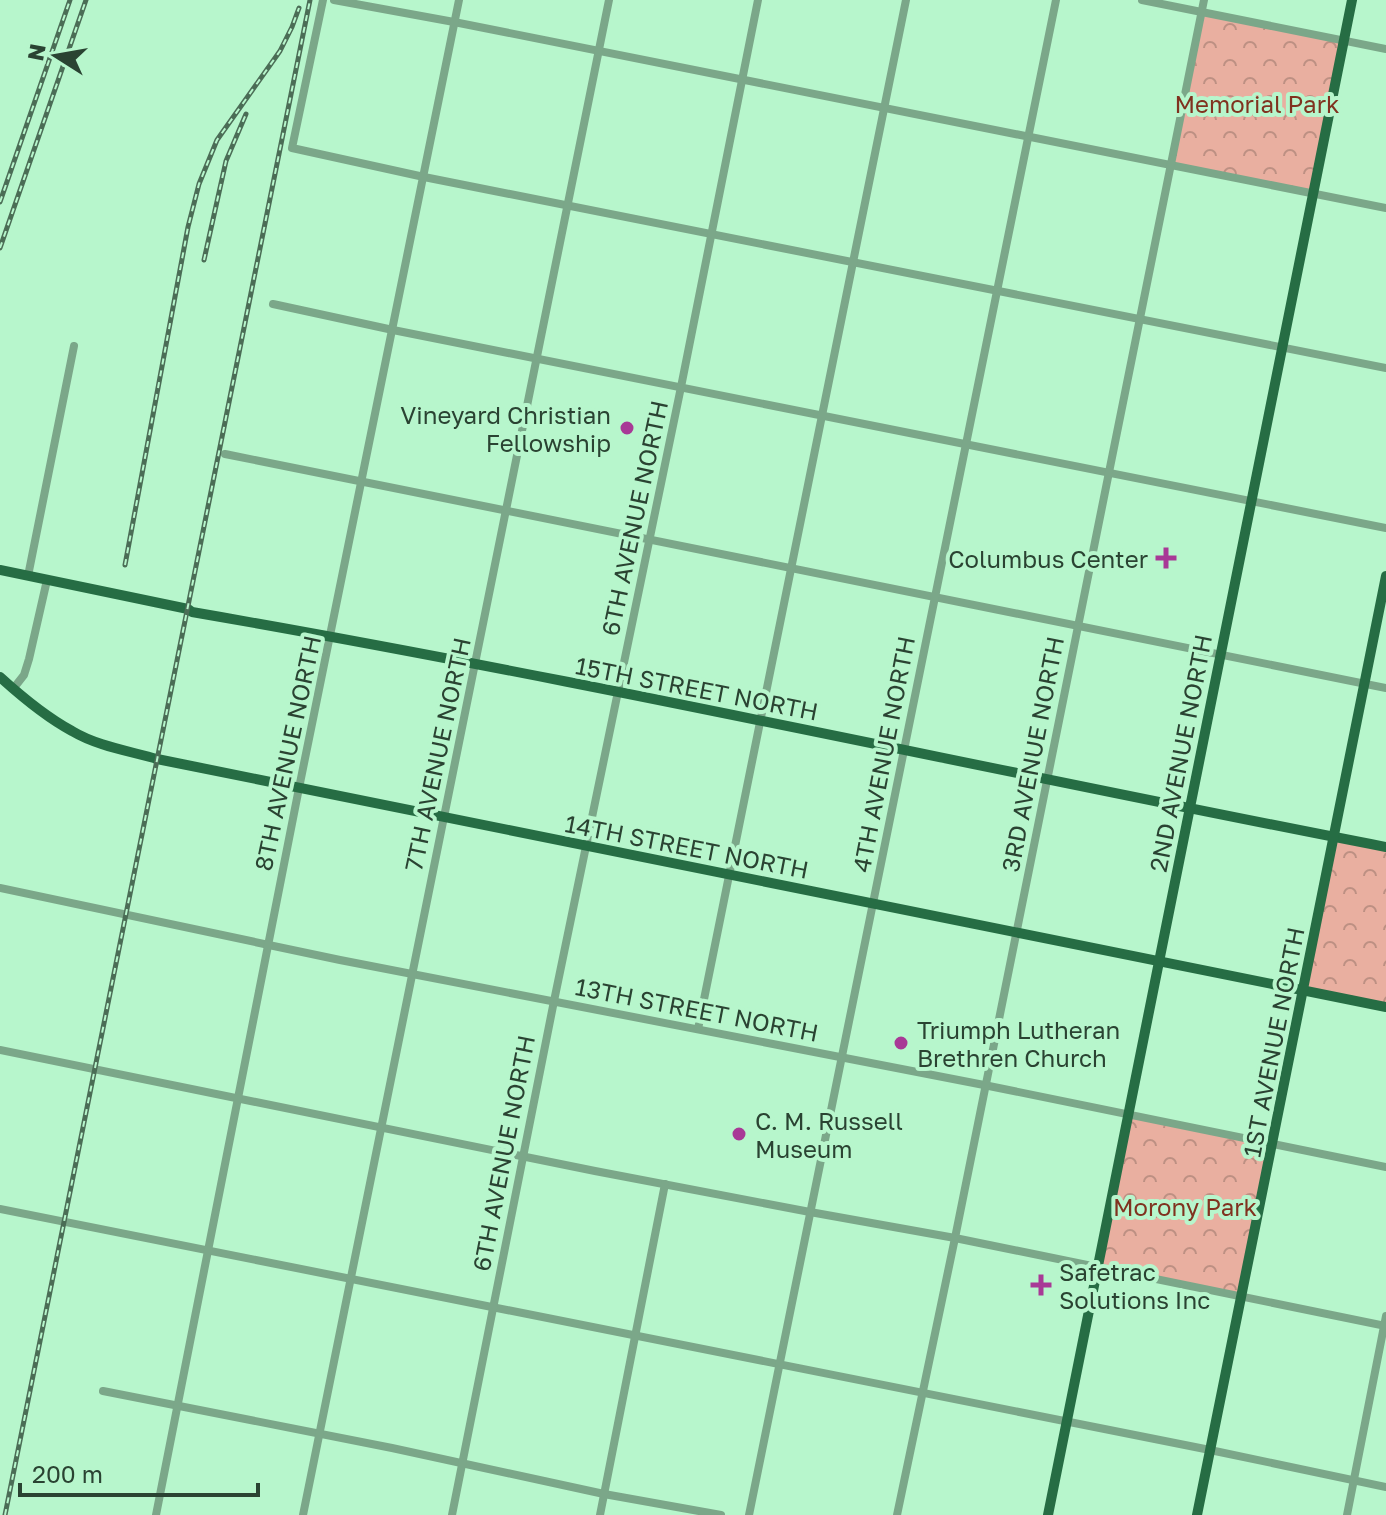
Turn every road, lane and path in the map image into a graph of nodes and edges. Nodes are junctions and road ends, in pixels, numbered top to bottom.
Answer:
1 (323, 0) edge
2 (334, 0) edge
3 (459, 0) edge
4 (609, 0) edge
5 (758, 0) edge
6 (906, 0) edge
7 (1056, 0) edge
8 (1142, 0) edge
9 (1204, 0) edge
10 (1352, 0) edge
11 (1201, 12) junction
12 (454, 22) junction
13 (1343, 41) junction
14 (1386, 49) edge
15 (598, 51) junction
16 (742, 80) junction
17 (884, 109) junction
18 (1028, 136) junction
19 (1172, 165) junction
20 (424, 177) junction
21 (1313, 194) junction
22 (567, 206) junction
23 (1386, 208) edge
24 (711, 234) junction
25 (853, 262) junction
26 (998, 290) junction
27 (273, 304) dead end
28 (1140, 319) junction
29 (393, 330) junction
30 (74, 346) dead end
31 (1283, 348) junction
32 (537, 358) junction
33 (1386, 368) edge
34 (681, 387) junction
35 (823, 416) junction
36 (967, 444) junction
37 (225, 454) dead end
38 (1109, 472) junction
39 (362, 483) junction
40 (1251, 501) junction
41 (507, 512) junction
42 (1386, 528) edge
43 (650, 540) junction
44 (791, 569) junction
45 (0, 570) edge
46 (28, 576) junction
47 (1386, 576) edge
48 (47, 580) junction
49 (934, 598) junction
50 (1078, 626) junction
51 (331, 636) junction
52 (1220, 655) junction
53 (475, 665) junction
54 (0, 677) edge
55 (1365, 683) junction
56 (1386, 688) edge
57 (13, 689) junction
58 (619, 693) junction
59 (760, 721) junction
60 (903, 750) junction
61 (1047, 778) junction
62 (299, 788) junction
63 (1189, 807) junction
64 (444, 818) junction
65 (1333, 837) junction
66 (587, 846) junction
67 (1386, 847) edge
68 (729, 875) junction
69 (0, 888) edge
70 (873, 903) junction
71 (1017, 932) junction
72 (268, 945) junction
73 (1159, 961) junction
74 (412, 973) junction
75 (1304, 990) junction
76 (554, 1001) junction
77 (1386, 1007) edge
78 (698, 1029) junction
79 (0, 1050) edge
80 (842, 1058) junction
81 (984, 1085) junction
82 (239, 1099) junction
83 (1128, 1114) junction
84 (380, 1127) junction
85 (1273, 1144) junction
86 (523, 1156) junction
87 (1386, 1167) edge
88 (665, 1184) junction
89 (0, 1209) edge
90 (810, 1212) junction
91 (955, 1238) junction
92 (207, 1251) junction
93 (1098, 1268) junction
94 (351, 1280) junction
95 (1240, 1297) junction
96 (492, 1308) junction
97 (1385, 1322) edge
98 (635, 1335) junction
99 (778, 1365) junction
100 (103, 1391) dead end
101 (921, 1394) junction
102 (177, 1406) junction
103 (1067, 1422) junction
104 (320, 1433) junction
105 (1210, 1450) junction
106 (463, 1464) junction
107 (1353, 1481) junction
108 (1386, 1487) edge
109 (604, 1494) junction
110 (156, 1515) edge
111 (303, 1515) edge
112 (452, 1515) edge
113 (600, 1515) edge
114 (721, 1515) edge
115 (749, 1515) edge
116 (897, 1515) edge
117 (1048, 1515) edge
118 (1197, 1515) edge
119 (1347, 1515) edge

1 - 20 street
2 - 12 street
3 - 12 street, 8TH AVENUE NORTH
4 - 15 street, 7TH AVENUE NORTH
5 - 16 street, 6TH AVENUE NORTH
6 - 17 street
7 - 18 street, 4TH AVENUE NORTH
8 - 11 street
9 - 11 street, 3RD AVENUE NORTH
10 - 13 main road, 2ND AVENUE NORTH
11 - 13 street
11 - 19 street, 3RD AVENUE NORTH
12 - 15 street
12 - 20 street, 8TH AVENUE NORTH
13 - 14 street
13 - 21 main road, 2ND AVENUE NORTH
15 - 16 street
15 - 22 street, 7TH AVENUE NORTH
16 - 17 street
16 - 24 street, 6TH AVENUE NORTH
17 - 18 street
17 - 25 street
18 - 19 street
18 - 26 street, 4TH AVENUE NORTH
19 - 21 street
19 - 28 street, 3RD AVENUE NORTH
20 - 22 street
20 - 29 street, 8TH AVENUE NORTH
21 - 23 street
21 - 31 main road, 2ND AVENUE NORTH
22 - 24 street
22 - 32 street, 7TH AVENUE NORTH
24 - 25 street
24 - 34 street, 6TH AVENUE NORTH
25 - 26 street
25 - 35 street
26 - 28 street
26 - 36 street, 4TH AVENUE NORTH
27 - 29 street
28 - 31 street
28 - 38 street, 3RD AVENUE NORTH
29 - 32 street
29 - 39 street, 8TH AVENUE NORTH
30 - 46 street
31 - 33 street
31 - 40 main road, 2ND AVENUE NORTH
32 - 34 street
32 - 41 street, 7TH AVENUE NORTH
34 - 35 street
34 - 43 street, 6TH AVENUE NORTH
35 - 36 street
35 - 44 street
36 - 38 street
36 - 49 street, 4TH AVENUE NORTH
37 - 39 street
38 - 40 street
38 - 50 street, 3RD AVENUE NORTH
39 - 41 street
39 - 51 street, 8TH AVENUE NORTH
40 - 42 street
40 - 52 main road, 2ND AVENUE NORTH
41 - 43 street
41 - 53 street, 7TH AVENUE NORTH
43 - 44 street
43 - 58 street, 6TH AVENUE NORTH
44 - 49 street
44 - 59 street
45 - 46 main road, 15TH STREET NORTH
46 - 48 main road, 15TH STREET NORTH
47 - 55 main road, 1ST AVENUE NORTH
48 - 51 main road, 15TH STREET NORTH
48 - 57 street
49 - 50 street
49 - 60 street, 4TH AVENUE NORTH
50 - 52 street
50 - 61 street, 3RD AVENUE NORTH
51 - 53 main road, 15TH STREET NORTH
51 - 62 street, 8TH AVENUE NORTH
52 - 55 street
52 - 63 main road, 2ND AVENUE NORTH
53 - 58 main road, 15TH STREET NORTH
53 - 64 street, 7TH AVENUE NORTH
54 - 57 main road, 14TH STREET NORTH
55 - 56 street
55 - 65 main road, 1ST AVENUE NORTH
57 - 62 main road, 14TH STREET NORTH
58 - 59 main road, 15TH STREET NORTH
58 - 66 street, 6TH AVENUE NORTH
59 - 60 main road, 15TH STREET NORTH
59 - 68 street
60 - 61 main road, 15TH STREET NORTH
60 - 70 street, 4TH AVENUE NORTH
61 - 63 main road, 15TH STREET NORTH
61 - 71 street, 3RD AVENUE NORTH
62 - 64 main road, 14TH STREET NORTH
62 - 72 street, 8TH AVENUE NORTH
63 - 65 main road, 15TH STREET NORTH
63 - 73 main road, 2ND AVENUE NORTH
64 - 66 main road, 14TH STREET NORTH
64 - 74 street, 7TH AVENUE NORTH
65 - 67 main road, 15TH STREET NORTH
65 - 75 main road, 1ST AVENUE NORTH
66 - 68 main road, 14TH STREET NORTH
66 - 76 street, 6TH AVENUE NORTH
68 - 70 main road, 14TH STREET NORTH
68 - 78 street
69 - 72 street, 13TH STREET NORTH
70 - 71 main road, 14TH STREET NORTH
70 - 80 street, 4TH AVENUE NORTH
71 - 73 main road, 14TH STREET NORTH
71 - 81 street, 3RD AVENUE NORTH
72 - 74 street, 13TH STREET NORTH
72 - 82 street, 8TH AVENUE NORTH
73 - 75 main road, 14TH STREET NORTH
73 - 83 main road, 2ND AVENUE NORTH
74 - 76 street, 13TH STREET NORTH
74 - 84 street, 7TH AVENUE NORTH
75 - 77 main road, 14TH STREET NORTH
75 - 85 main road, 1ST AVENUE NORTH
76 - 78 street, 13TH STREET NORTH
76 - 86 street, 6TH AVENUE NORTH
78 - 80 street, 13TH STREET NORTH
79 - 82 street
80 - 81 street, 13TH STREET NORTH
80 - 90 street, 4TH AVENUE NORTH
81 - 83 street, 13TH STREET NORTH
81 - 91 street, 3RD AVENUE NORTH
82 - 84 street
82 - 92 street, 8TH AVENUE NORTH
83 - 85 street, 13TH STREET NORTH
83 - 93 main road, 2ND AVENUE NORTH
84 - 86 street
84 - 94 street, 7TH AVENUE NORTH
85 - 87 street, 13TH STREET NORTH
85 - 95 main road, 1ST AVENUE NORTH
86 - 88 street
86 - 96 street, 6TH AVENUE NORTH
88 - 90 street
88 - 98 street
89 - 92 street
90 - 91 street
90 - 99 street, 4TH AVENUE NORTH
91 - 93 street
91 - 101 street, 3RD AVENUE NORTH
92 - 94 street
92 - 102 street, 8TH AVENUE NORTH
93 - 95 street
93 - 103 main road, 2ND AVENUE NORTH
94 - 96 street
94 - 104 street, 7TH AVENUE NORTH
95 - 97 street
95 - 105 main road, 1ST AVENUE NORTH
96 - 98 street
96 - 106 street, 6TH AVENUE NORTH
97 - 107 street
98 - 99 street
98 - 109 street
99 - 101 street
99 - 115 street, 4TH AVENUE NORTH
100 - 102 street
101 - 103 street
101 - 116 street, 3RD AVENUE NORTH
102 - 104 street
102 - 110 street, 8TH AVENUE NORTH
103 - 105 street
103 - 117 main road, 2ND AVENUE NORTH
104 - 106 street
104 - 111 street, 7TH AVENUE NORTH
105 - 107 street
105 - 118 main road, 1ST AVENUE NORTH
106 - 109 street
106 - 112 street, 6TH AVENUE NORTH
107 - 108 street
107 - 119 street
109 - 113 street
109 - 114 street

